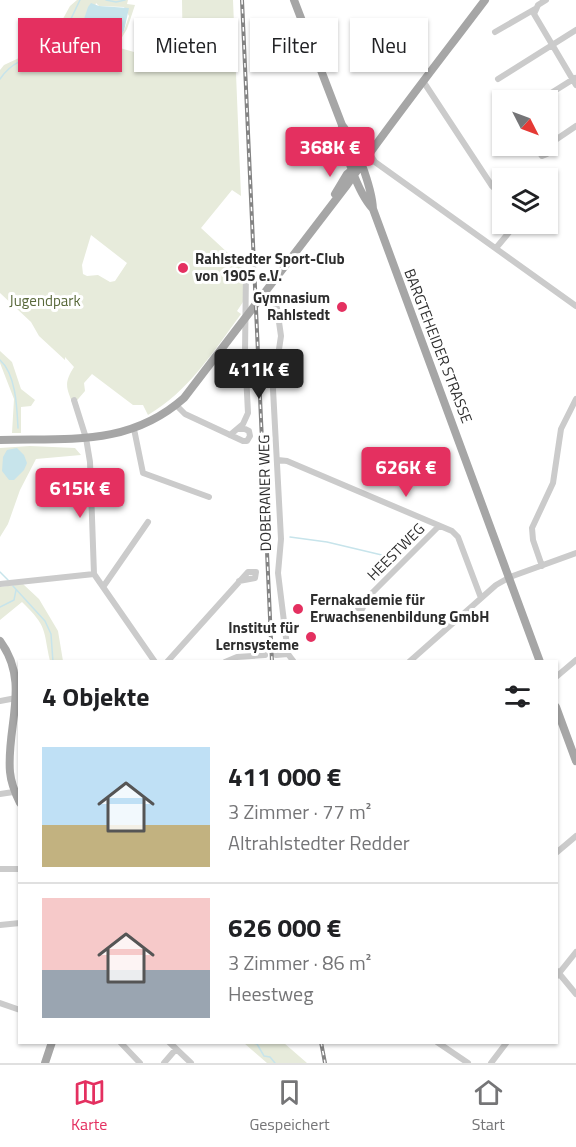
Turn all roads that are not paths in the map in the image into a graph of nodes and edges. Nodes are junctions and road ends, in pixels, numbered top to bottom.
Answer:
1 (294, 0) edge
2 (485, 0) edge
3 (546, 0) edge
4 (535, 9) junction
5 (576, 30) edge
6 (495, 32) dead end
7 (551, 45) junction
8 (498, 79) dead end
9 (423, 81) junction
10 (575, 81) edge
11 (558, 90) edge
12 (576, 126) edge
13 (558, 138) edge
14 (369, 153) junction
15 (356, 169) junction
16 (492, 186) edge
17 (339, 195) junction
18 (364, 197) junction
19 (331, 204) junction
20 (373, 209) junction
21 (508, 234) edge
22 (496, 248) junction
23 (246, 271) dead end
24 (261, 297) junction
25 (576, 306) edge
26 (576, 399) edge
27 (75, 400) dead end
28 (176, 405) junction
29 (134, 429) junction
30 (239, 429) junction
31 (230, 435) junction
32 (86, 438) junction
33 (0, 440) edge
34 (278, 460) junction
35 (209, 497) dead end
36 (148, 522) dead end
37 (439, 526) junction
38 (576, 553) edge
39 (542, 566) junction
40 (94, 574) junction
41 (510, 577) junction
42 (239, 582) dead end
43 (0, 584) edge
44 (103, 587) junction
45 (369, 596) dead end
46 (480, 598) junction
47 (0, 641) edge
48 (288, 654) junction
49 (265, 655) dead end
50 (276, 655) dead end
51 (154, 660) edge
52 (168, 660) edge
53 (230, 660) edge
54 (292, 660) edge
55 (411, 660) edge
56 (537, 660) edge
57 (576, 660) edge
58 (558, 675) edge
59 (16, 698) junction
60 (0, 701) edge
61 (561, 730) edge
62 (576, 761) edge
63 (17, 792) edge
64 (0, 794) edge
65 (576, 836) edge
66 (558, 851) edge
67 (0, 869) edge
68 (18, 869) edge
69 (18, 923) edge
70 (0, 925) edge
71 (576, 952) edge
72 (558, 973) edge
73 (558, 975) edge
74 (576, 994) edge
75 (0, 1003) edge
76 (18, 1009) edge
77 (51, 1044) edge
78 (122, 1044) edge
79 (172, 1044) edge
80 (440, 1044) edge
81 (505, 1044) edge
82 (176, 1049) junction
83 (45, 1063) edge
84 (140, 1063) edge
85 (164, 1063) edge
86 (191, 1063) edge
87 (468, 1063) edge
88 (491, 1063) edge

1 - 15 main road, BARGTEHEIDER STRASSE
2 - 9 main road
3 - 4 street
4 - 6 street
4 - 7 street
5 - 7 street
7 - 8 street
7 - 10 street
9 - 14 main road
9 - 16 street
10 - 11 street
12 - 13 street
14 - 15 main road
14 - 22 street
15 - 17 main road
15 - 18 main road, BARGTEHEIDER STRASSE
15 - 19 main road
15 - 20 main road, BARGTEHEIDER STRASSE
17 - 18 main road
17 - 19 main road
18 - 20 main road, BARGTEHEIDER STRASSE
19 - 24 main road
20 - 41 main road, BARGTEHEIDER STRASSE
21 - 22 street
22 - 25 street
23 - 30 street
24 - 28 main road
24 - 34 street, DOBERANER WEG
26 - 39 street
27 - 32 street
28 - 29 main road
28 - 31 street
29 - 32 main road
29 - 35 street
30 - 31 street
30 - 31 street
32 - 33 main road
32 - 40 street
34 - 37 street, HEESTWEG
34 - 48 street, DOBERANER WEG
36 - 44 street
37 - 45 street, HEESTWEG
37 - 46 street, HEESTWEG
38 - 39 street
39 - 41 street
40 - 43 street
40 - 44 street
41 - 46 street
41 - 56 main road, BARGTEHEIDER STRASSE
42 - 52 street
44 - 51 street
46 - 55 street
47 - 59 main road
48 - 50 street
48 - 54 street, DOBERANER WEG
49 - 53 street
57 - 58 street
59 - 60 street
59 - 63 main road
61 - 62 main road
63 - 64 street
65 - 66 street
67 - 68 street
69 - 70 street
71 - 72 street
73 - 74 street
75 - 76 street
77 - 83 main road
78 - 84 street
79 - 82 street
80 - 87 street
81 - 88 street
82 - 85 street
82 - 86 street

